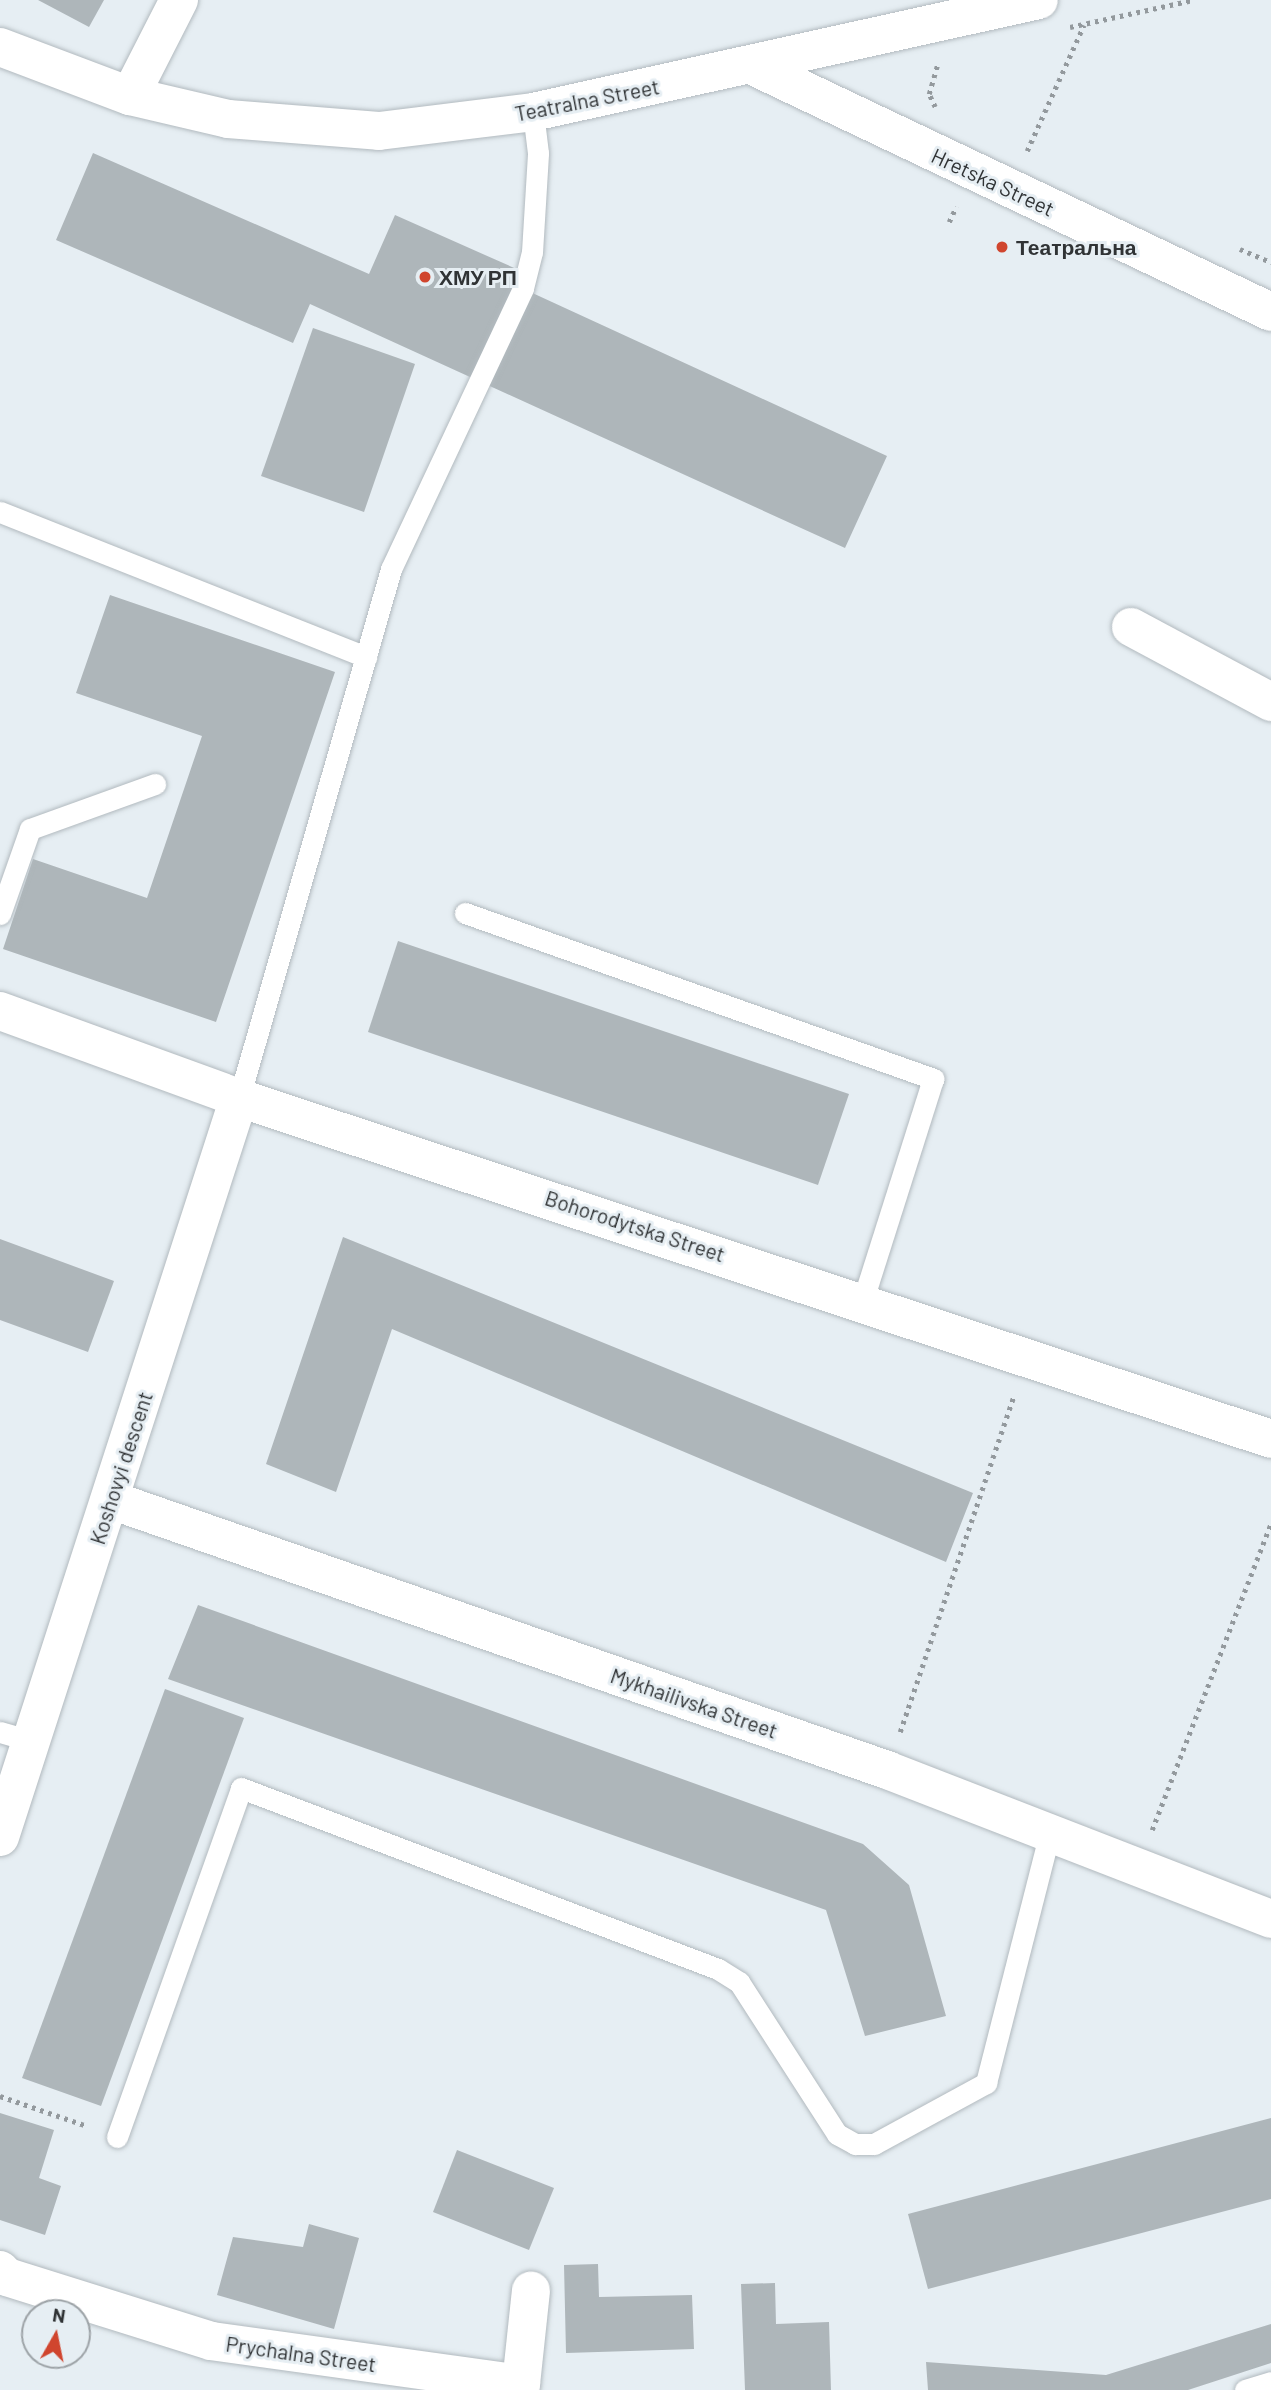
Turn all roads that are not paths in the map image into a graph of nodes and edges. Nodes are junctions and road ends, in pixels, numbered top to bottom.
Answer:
1 (179, 0) edge
2 (1039, 0) edge
3 (0, 47) edge
4 (755, 67) junction
5 (130, 96) junction
6 (533, 112) junction
7 (1271, 312) edge
8 (0, 512) edge
9 (1131, 627) dead end
10 (366, 657) junction
11 (1271, 702) edge
12 (155, 784) dead end
13 (465, 913) dead end
14 (0, 914) edge
15 (0, 1011) edge
16 (239, 1098) junction
17 (863, 1300) junction
18 (1271, 1439) edge
19 (111, 1500) junction
20 (17, 1737) edge
21 (1050, 1832) junction
22 (0, 1837) edge
23 (1271, 1919) edge
24 (117, 2137) road end
25 (0, 2270) edge
26 (531, 2291) dead end
27 (1271, 2382) edge
28 (1245, 2390) edge

1 - 5 street
2 - 4 street, Teatralna Street
3 - 5 street, Teatralna Street
4 - 6 street, Teatralna Street
4 - 7 street, Hretska Street
5 - 6 street, Teatralna Street
6 - 10 lane
8 - 10 lane
9 - 11 street
10 - 16 lane
12 - 14 lane
13 - 17 lane
15 - 16 street, Bohorodytska Street
16 - 17 street, Bohorodytska Street
16 - 19 street, Koshovyi descent
17 - 18 street, Bohorodytska Street
19 - 20 street, Koshovyi descent
19 - 21 street, Mykhailivska Street
20 - 22 street, Koshovyi descent
21 - 23 street, Mykhailivska Street
21 - 24 lane
25 - 26 street, Prychalna Street
27 - 28 lane

